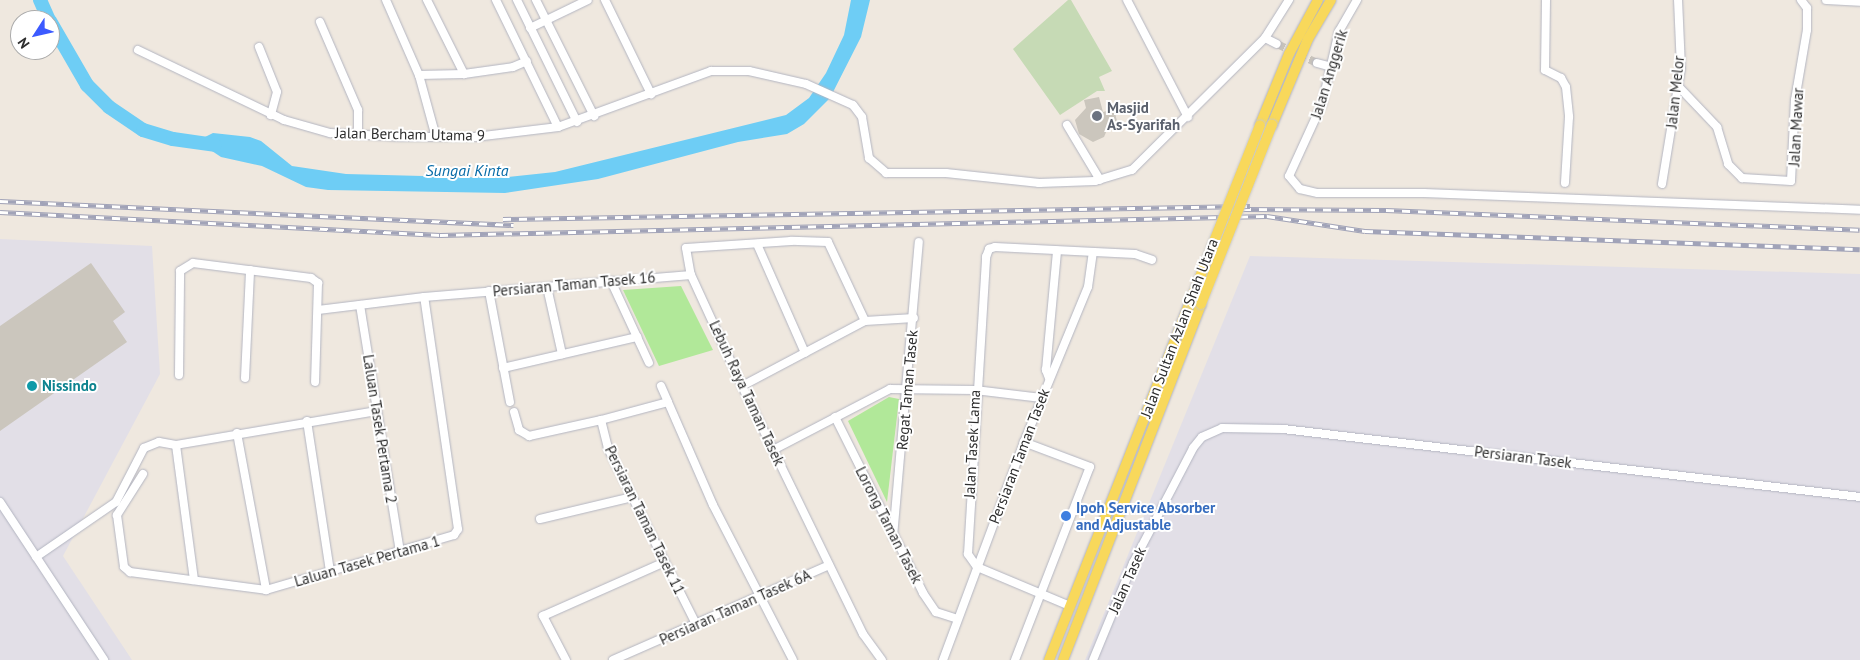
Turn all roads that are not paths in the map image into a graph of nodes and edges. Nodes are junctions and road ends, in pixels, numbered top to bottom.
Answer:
1 (386, 0) edge
2 (427, 0) edge
3 (496, 0) edge
4 (517, 0) edge
5 (536, 0) edge
6 (588, 0) edge
7 (605, 0) edge
8 (1127, 0) edge
9 (1289, 0) edge
10 (1318, 0) edge
11 (1331, 0) edge
12 (1358, 0) edge
13 (1546, 0) edge
14 (1678, 0) edge
15 (1801, 0) edge
16 (1826, 0) edge
17 (1860, 2) edge
18 (546, 21) junction
19 (320, 22) dead end
20 (530, 28) junction
21 (1265, 38) junction
22 (1277, 44) tunnel mouth
23 (259, 47) dead end
24 (138, 50) dead end
25 (527, 61) junction
26 (1317, 63) tunnel mouth
27 (1328, 66) junction
28 (464, 74) junction
29 (419, 75) junction
30 (1678, 86) junction
31 (652, 94) junction
32 (271, 115) junction
33 (594, 116) junction
34 (1188, 117) junction
35 (577, 122) junction
36 (1067, 125) dead end
37 (558, 128) junction
38 (358, 135) junction
39 (436, 137) junction
40 (1100, 180) junction
41 (1565, 183) dead end
42 (1662, 184) dead end
43 (1860, 210) edge
44 (919, 242) dead end
45 (757, 244) junction
46 (1058, 250) junction
47 (1093, 252) junction
48 (1152, 260) dead end
49 (250, 270) junction
50 (691, 274) junction
51 (611, 281) junction
52 (547, 287) junction
53 (489, 291) junction
54 (424, 297) junction
55 (360, 305) junction
56 (318, 310) junction
57 (914, 318) junction
58 (865, 321) junction
59 (637, 337) junction
60 (1050, 341) junction
61 (1062, 348) junction
62 (804, 353) junction
63 (562, 354) junction
64 (649, 363) dead end
65 (504, 368) junction
66 (179, 376) dead end
67 (245, 378) dead end
68 (1049, 378) junction
69 (315, 382) dead end
70 (661, 386) dead end
71 (742, 386) junction
72 (909, 388) junction
73 (975, 390) junction
74 (1042, 398) junction
75 (510, 402) dead end
76 (668, 402) junction
77 (377, 412) junction
78 (514, 412) dead end
79 (835, 417) junction
80 (601, 420) junction
81 (306, 421) junction
82 (237, 433) junction
83 (1024, 442) junction
84 (176, 445) junction
85 (1193, 448) joint
86 (773, 450) junction
87 (143, 474) dead end
88 (632, 497) junction
89 (1860, 498) edge
90 (0, 502) edge
91 (540, 519) dead end
92 (893, 537) junction
93 (400, 552) junction
94 (36, 557) junction
95 (665, 562) junction
96 (829, 565) junction
97 (977, 567) junction
98 (330, 572) junction
99 (194, 580) junction
100 (266, 590) junction
101 (1041, 594) junction
102 (761, 596) junction
103 (1070, 606) junction
104 (957, 619) junction
105 (696, 624) junction
106 (635, 651) junction
107 (790, 659) edge
108 (104, 660) edge
109 (566, 660) edge
110 (613, 660) edge
111 (640, 660) edge
112 (882, 660) edge
113 (943, 660) edge
114 (1015, 660) edge
115 (1049, 660) edge
116 (1063, 660) edge
117 (1093, 660) edge

1 - 29 street
2 - 28 street
3 - 25 street
4 - 20 street
5 - 18 street
6 - 18 street
7 - 31 street
8 - 34 street
9 - 21 street
10 - 103 main road, Jalan Sultan Azlan Shah Utara, bridge
11 - 116 main road, Jalan Sultan Azlan Shah Utara, bridge
12 - 27 street, Jalan Anggerik
13 - 41 street
14 - 30 street, Jalan Melor
15 - 30 street, Jalan Mawar
16 - 17 street
18 - 20 street
18 - 33 street
19 - 38 street
20 - 35 street
21 - 22 street
21 - 34 street
23 - 32 street
24 - 32 street, Jalan Bercham Utama 9
25 - 28 street
25 - 37 street
26 - 27 street
27 - 43 street, Jalan Anggerik
28 - 29 street
29 - 39 street
30 - 42 street, Jalan Melor
31 - 33 street, Jalan Bercham Utama 9
31 - 40 street, Jalan Bercham Utama 9
32 - 38 street, Jalan Bercham Utama 9
33 - 35 street, Jalan Bercham Utama 9
34 - 40 street, Jalan Bercham Utama 9
35 - 37 street, Jalan Bercham Utama 9
36 - 40 street
37 - 39 street, Jalan Bercham Utama 9
38 - 39 street, Jalan Bercham Utama 9
44 - 57 street, Regat Taman Tasek
45 - 50 street, Lebuh Raya Taman Tasek
45 - 58 street, Lebuh Raya Taman Tasek
45 - 62 street
46 - 47 street
46 - 60 street
46 - 73 street, Jalan Tasek Lama
47 - 48 street
47 - 61 street, Persiaran Taman Tasek
49 - 56 street
49 - 66 street
49 - 67 street
50 - 51 street, Persiaran Taman Tasek 16
50 - 71 street, Lebuh Raya Taman Tasek
51 - 52 street, Persiaran Taman Tasek 16
51 - 59 street
52 - 53 street, Persiaran Taman Tasek 16
52 - 63 street
53 - 54 street, Persiaran Taman Tasek 16
53 - 65 street
54 - 55 street, Persiaran Taman Tasek 16
54 - 93 street, Laluan Tasek Pertama 1
55 - 56 street, Persiaran Taman Tasek 16
55 - 77 street, Laluan Tasek Pertama 2
56 - 69 street
57 - 58 street
57 - 72 street, Regat Taman Tasek
58 - 62 street
59 - 63 street
59 - 64 street
60 - 61 street
60 - 68 street
61 - 68 street, Persiaran Taman Tasek
62 - 71 street
63 - 65 street
65 - 75 street
68 - 74 street, Persiaran Taman Tasek
70 - 76 street
71 - 86 street, Lebuh Raya Taman Tasek
72 - 73 street
72 - 79 street
72 - 92 street, Regat Taman Tasek
73 - 74 street
73 - 97 street, Jalan Tasek Lama
74 - 83 street, Persiaran Taman Tasek
76 - 80 street
76 - 102 street
77 - 81 street
77 - 93 street, Laluan Tasek Pertama 2
78 - 80 street
79 - 86 street
79 - 92 street, Lorong Taman Tasek
80 - 88 street, Persiaran Taman Tasek 11
81 - 82 street
81 - 98 street
82 - 84 street
82 - 100 street
83 - 97 street, Persiaran Taman Tasek
83 - 101 street
84 - 94 street
84 - 99 street
85 - 89 street, Persiaran Tasek
85 - 117 street, Jalan Tasek
86 - 96 street, Lebuh Raya Taman Tasek
87 - 99 street, Laluan Tasek Pertama 1
88 - 91 street
88 - 95 street, Persiaran Taman Tasek 11
90 - 94 street
92 - 104 street, Lorong Taman Tasek
93 - 98 street, Laluan Tasek Pertama 1
94 - 108 street
95 - 105 street, Persiaran Taman Tasek 11
95 - 109 street
96 - 102 street, Persiaran Taman Tasek 6A
96 - 112 street, Lebuh Raya Taman Tasek
97 - 101 street
97 - 104 street, Persiaran Taman Tasek
98 - 100 street, Laluan Tasek Pertama 1
99 - 100 street, Laluan Tasek Pertama 1
101 - 103 street
101 - 114 street
102 - 105 street, Persiaran Taman Tasek 6A
102 - 107 street
103 - 115 main road, Jalan Sultan Azlan Shah Utara
104 - 113 street, Persiaran Taman Tasek
105 - 106 street, Persiaran Taman Tasek 6A
106 - 110 street, Persiaran Taman Tasek 6A
106 - 111 street

